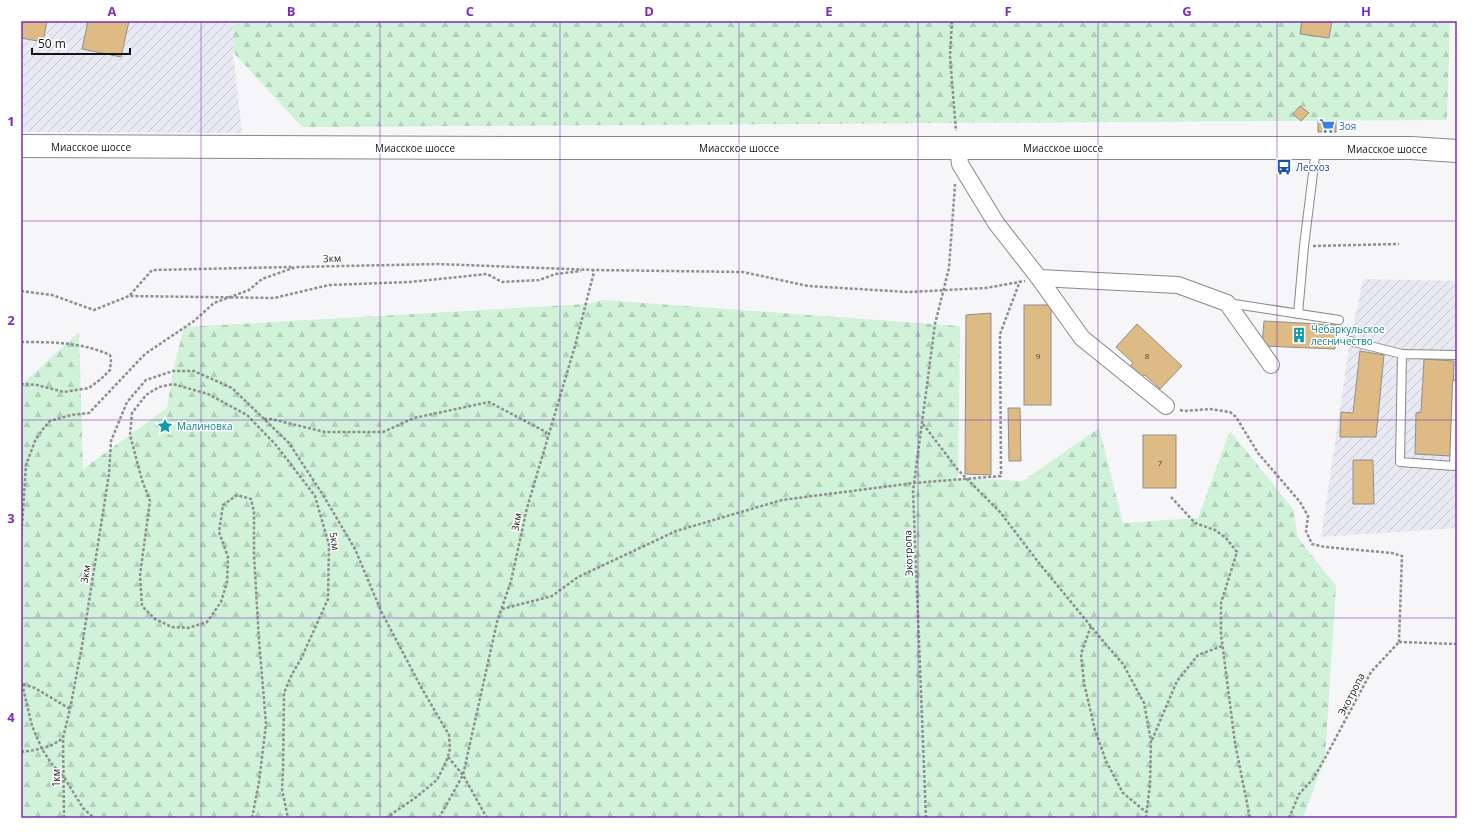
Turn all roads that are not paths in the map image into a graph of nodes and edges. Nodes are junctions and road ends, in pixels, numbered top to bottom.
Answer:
1 (21, 146) edge
2 (1316, 149) junction
3 (1457, 151) edge
4 (959, 156) junction
5 (1039, 278) junction
6 (1227, 303) junction
7 (1298, 314) junction
8 (1339, 320) dead end
9 (1350, 340) dead end
10 (1402, 354) junction
11 (1457, 355) edge
12 (1271, 365) dead end
13 (1457, 384) edge
14 (1166, 406) road end

1 - 4 main road, Миасское шоссе
2 - 3 main road, Миасское шоссе
2 - 4 main road, Миасское шоссе
2 - 7 lane
4 - 5 street
5 - 6 street
5 - 14 street
6 - 7 lane
6 - 12 street
7 - 8 lane
9 - 10 lane
10 - 11 lane
10 - 13 lane

